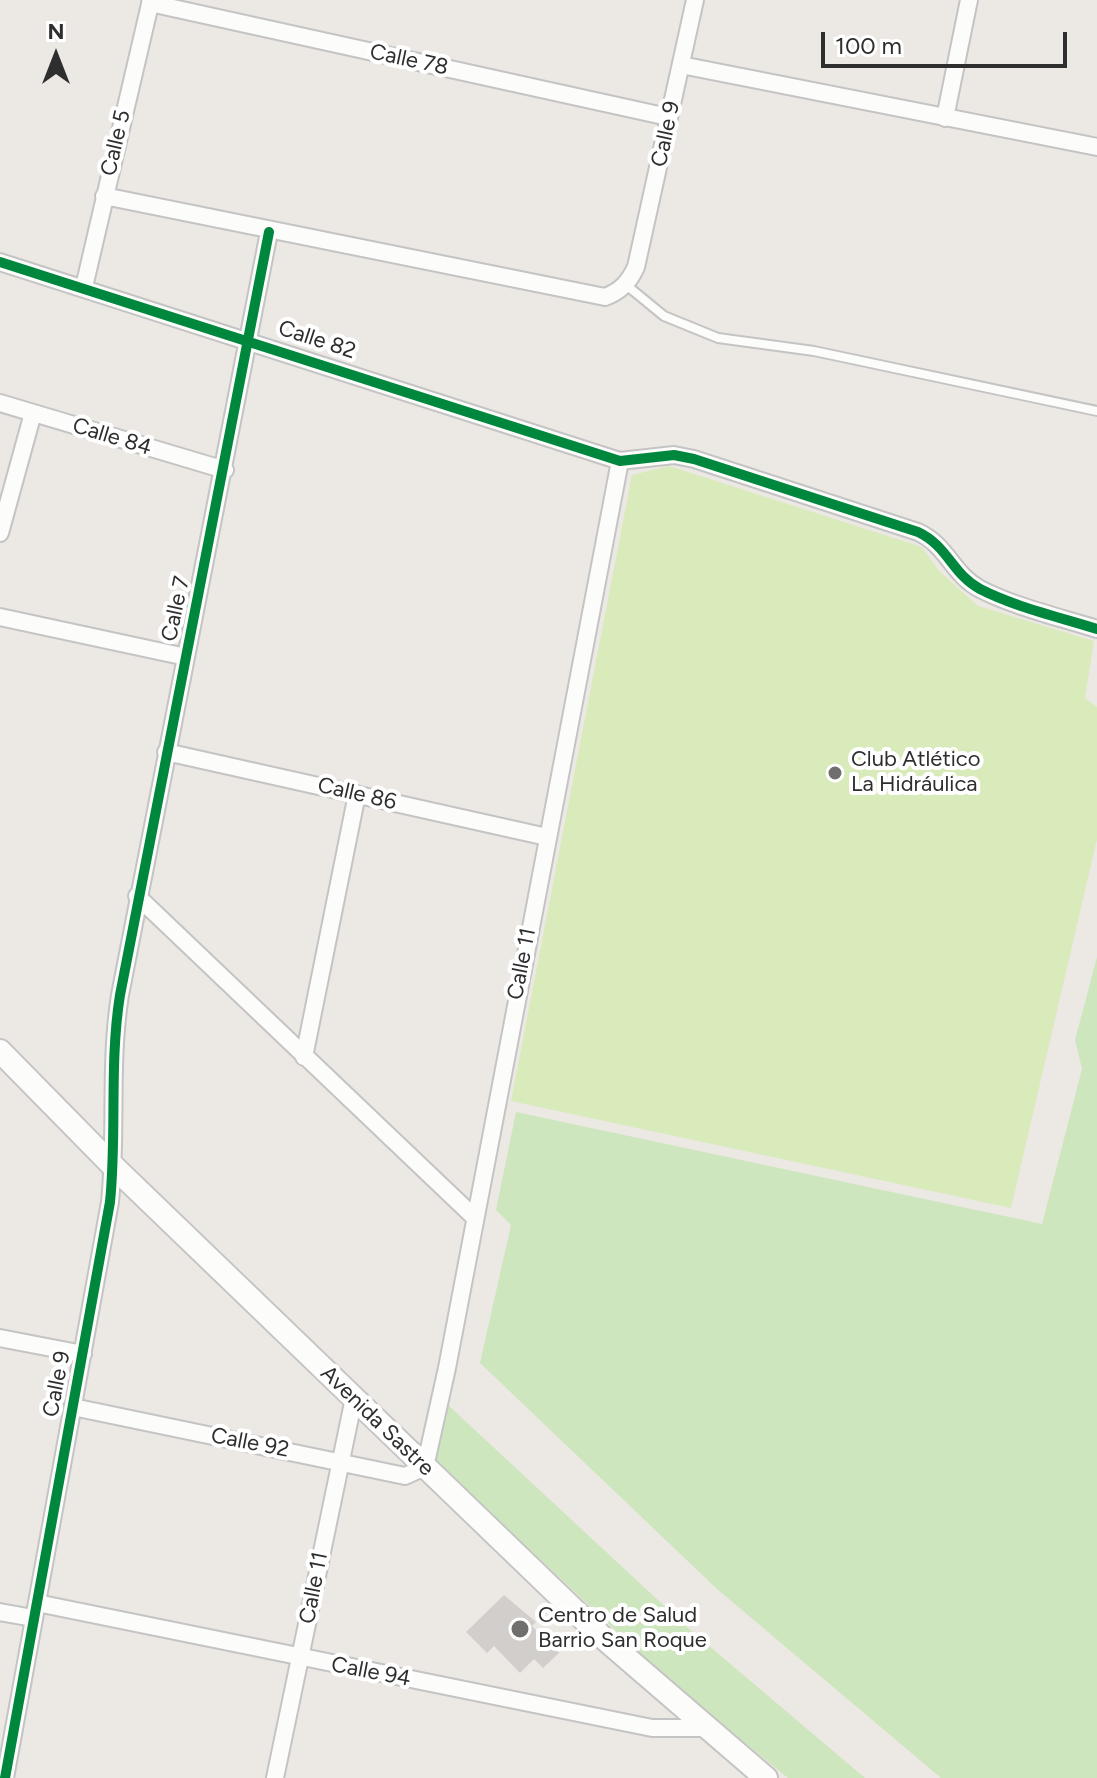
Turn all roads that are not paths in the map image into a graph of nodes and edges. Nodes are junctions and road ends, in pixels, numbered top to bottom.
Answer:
1 (695, 0) edge
2 (969, 0) edge
3 (151, 2) edge
4 (681, 65) junction
5 (668, 117) junction
6 (945, 118) junction
7 (1097, 147) edge
8 (104, 196) junction
9 (269, 232) junction
10 (0, 262) edge
11 (625, 284) junction
12 (84, 287) junction
13 (250, 339) junction
14 (0, 403) edge
15 (1097, 411) edge
16 (33, 413) junction
17 (620, 461) junction
18 (225, 470) junction
19 (0, 533) edge
20 (0, 617) edge
21 (1097, 629) edge
22 (186, 657) junction
23 (166, 752) junction
24 (357, 794) junction
25 (547, 837) junction
26 (137, 896) junction
27 (120, 995) joint
28 (0, 1051) edge
29 (304, 1057) junction
30 (114, 1167) junction
31 (474, 1217) junction
32 (0, 1338) edge
33 (83, 1354) junction
34 (354, 1398) junction
35 (73, 1407) junction
36 (340, 1461) junction
37 (425, 1467) junction
38 (35, 1610) junction
39 (0, 1612) edge
40 (300, 1658) junction
41 (706, 1728) junction
42 (5, 1778) edge
43 (275, 1778) edge
44 (766, 1778) edge

1 - 4 street, Calle 9
2 - 6 street
3 - 5 street, Calle 78
3 - 8 street, Calle 5
4 - 5 street, Calle 9
4 - 6 street
5 - 11 street, Calle 9
6 - 7 street
8 - 9 street
8 - 12 street, Calle 5
9 - 11 street
9 - 13 street, Calle 7
10 - 12 street, Calle 82
11 - 15 lane
12 - 13 street, Calle 82
13 - 17 street, Calle 82
13 - 18 street, Calle 7
14 - 16 street, Calle 84
16 - 18 street, Calle 84
16 - 19 street
17 - 21 street
17 - 25 street, Calle 11
18 - 22 street, Calle 7
20 - 22 street
22 - 23 street, Calle 7
23 - 24 street, Calle 86
23 - 26 street, Calle 7
24 - 25 street, Calle 86
24 - 29 street
25 - 31 street, Calle 11
26 - 27 street, Calle 7
26 - 29 street
27 - 30 street, Calle 9
28 - 30 street, Avenida Sastre
29 - 31 street
30 - 33 street, Calle 9
30 - 34 street, Avenida Sastre
31 - 37 street, Calle 11
32 - 33 street
33 - 35 street, Calle 9
34 - 36 street, Calle 11
34 - 37 street, Avenida Sastre
35 - 36 street, Calle 92
35 - 38 street, Calle 9
36 - 37 street, Calle 92
36 - 40 street, Calle 11
37 - 41 street, Avenida Sastre
38 - 39 street, Calle 94
38 - 40 street, Calle 94
38 - 42 street, Calle 9
40 - 41 street, Calle 94
40 - 43 street, Calle 11
41 - 44 street, Avenida Sastre

